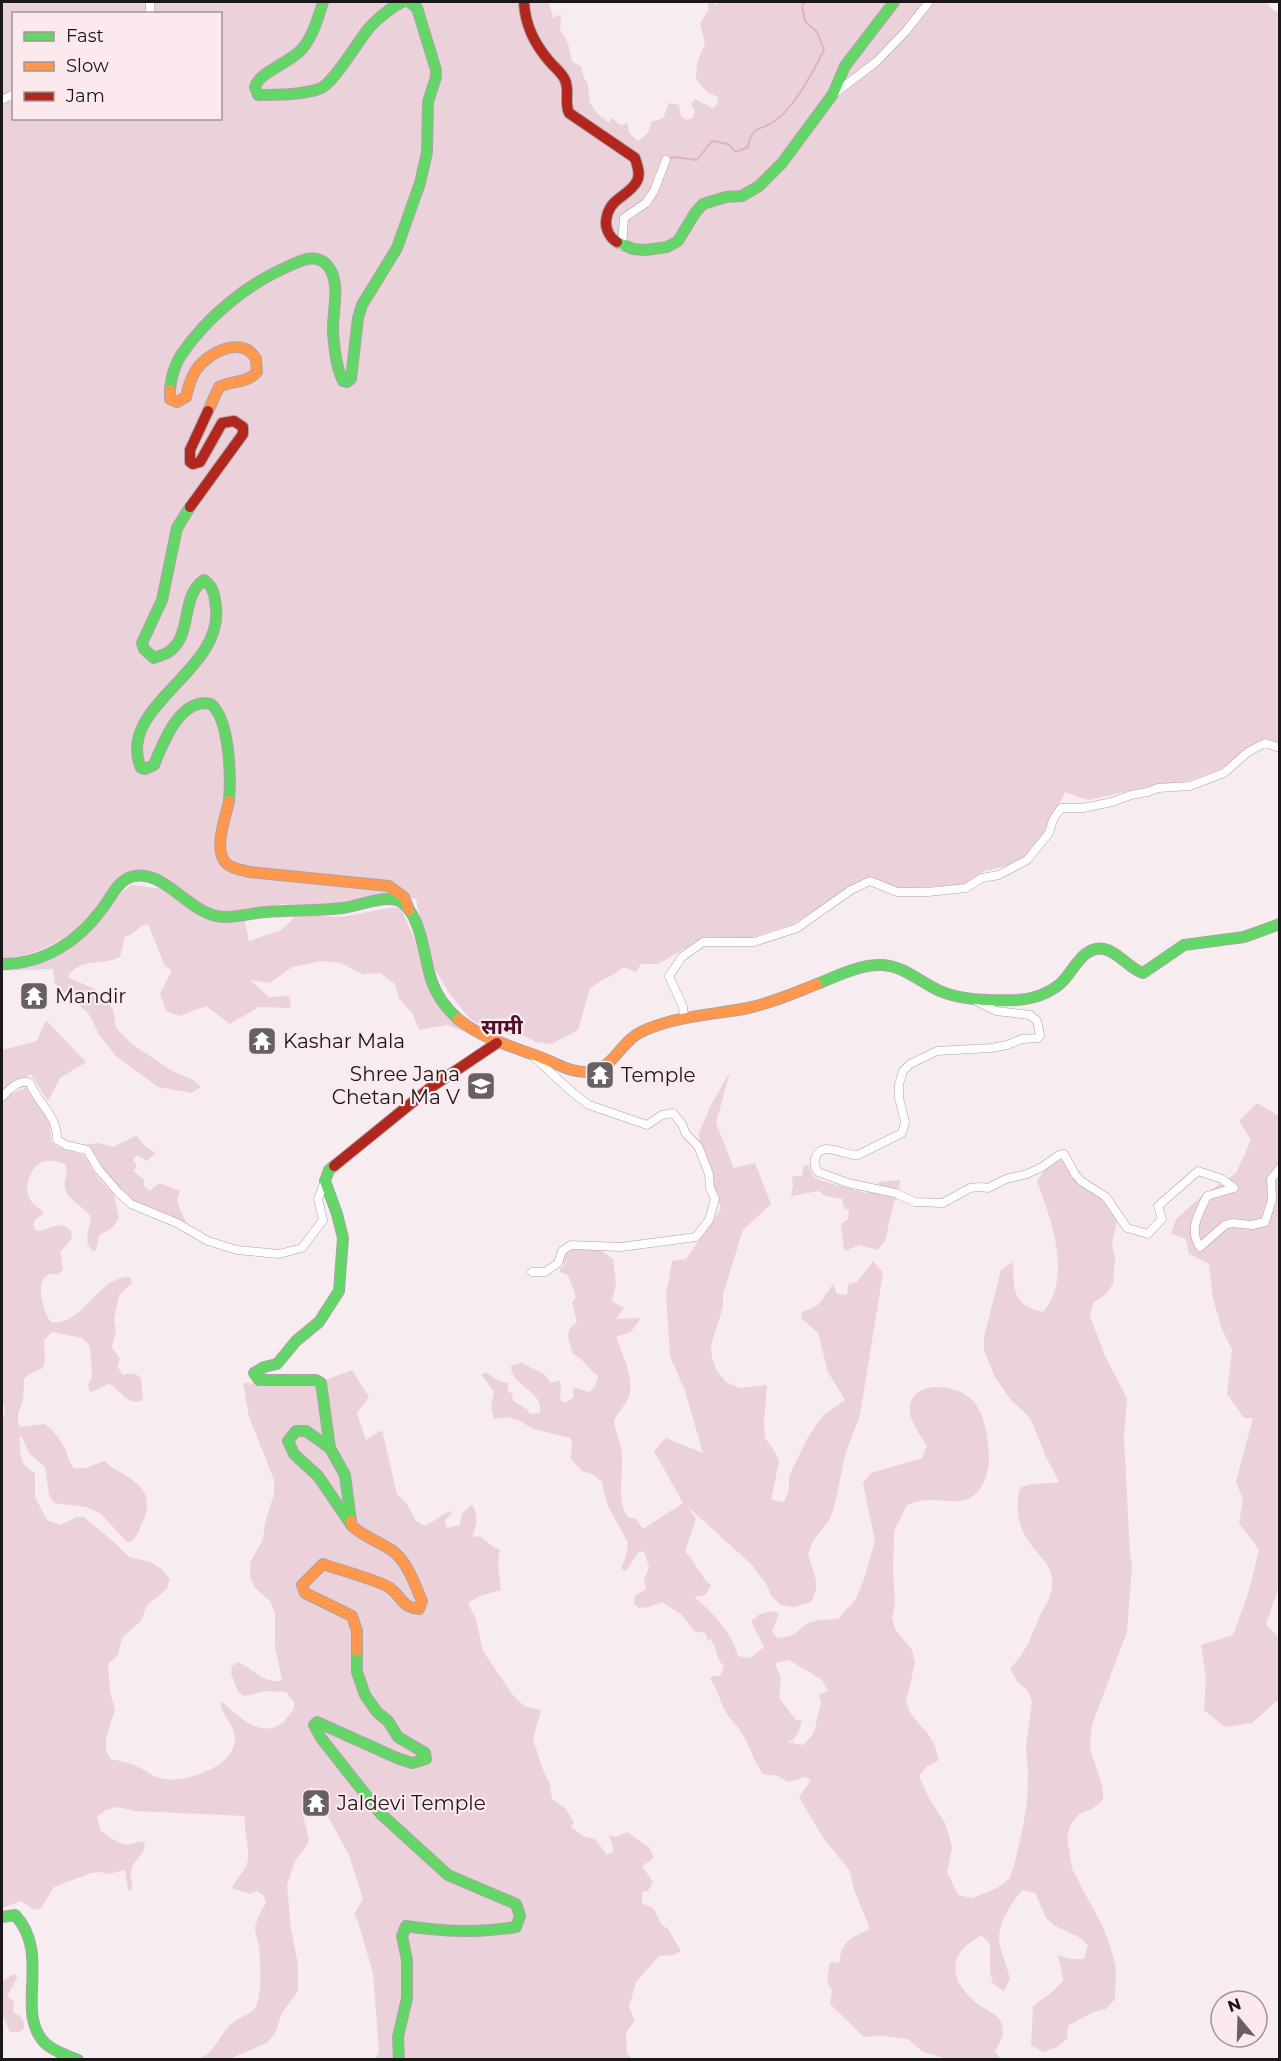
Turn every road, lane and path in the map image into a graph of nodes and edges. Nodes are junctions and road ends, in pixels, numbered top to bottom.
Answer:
1 (323, 2) edge
2 (402, 2) edge
3 (409, 2) edge
4 (524, 2) edge
5 (894, 2) edge
6 (929, 2) edge
7 (833, 94) junction
8 (666, 160) dead end
9 (622, 246) junction
10 (1280, 748) edge
11 (410, 910) junction
12 (1280, 924) edge
13 (2, 964) edge
14 (969, 997) junction
15 (684, 1017) junction
16 (497, 1043) junction
17 (528, 1052) junction
18 (2, 1097) edge
19 (1280, 1168) edge
20 (324, 1181) junction
21 (532, 1272) dead end
22 (330, 1449) junction
23 (352, 1526) junction
24 (2, 1917) edge
25 (78, 2060) edge
26 (399, 2060) edge

1 - 2 main road
3 - 11 main road
4 - 9 main road
5 - 7 main road
6 - 7 street
7 - 9 main road
8 - 9 street
10 - 15 street
11 - 13 main road
11 - 16 main road
12 - 14 main road
14 - 15 main road
14 - 19 street
15 - 17 main road
16 - 17 main road
16 - 20 main road
17 - 21 street
18 - 20 street
20 - 22 main road
22 - 23 main road
22 - 23 main road
23 - 26 main road
24 - 25 main road

